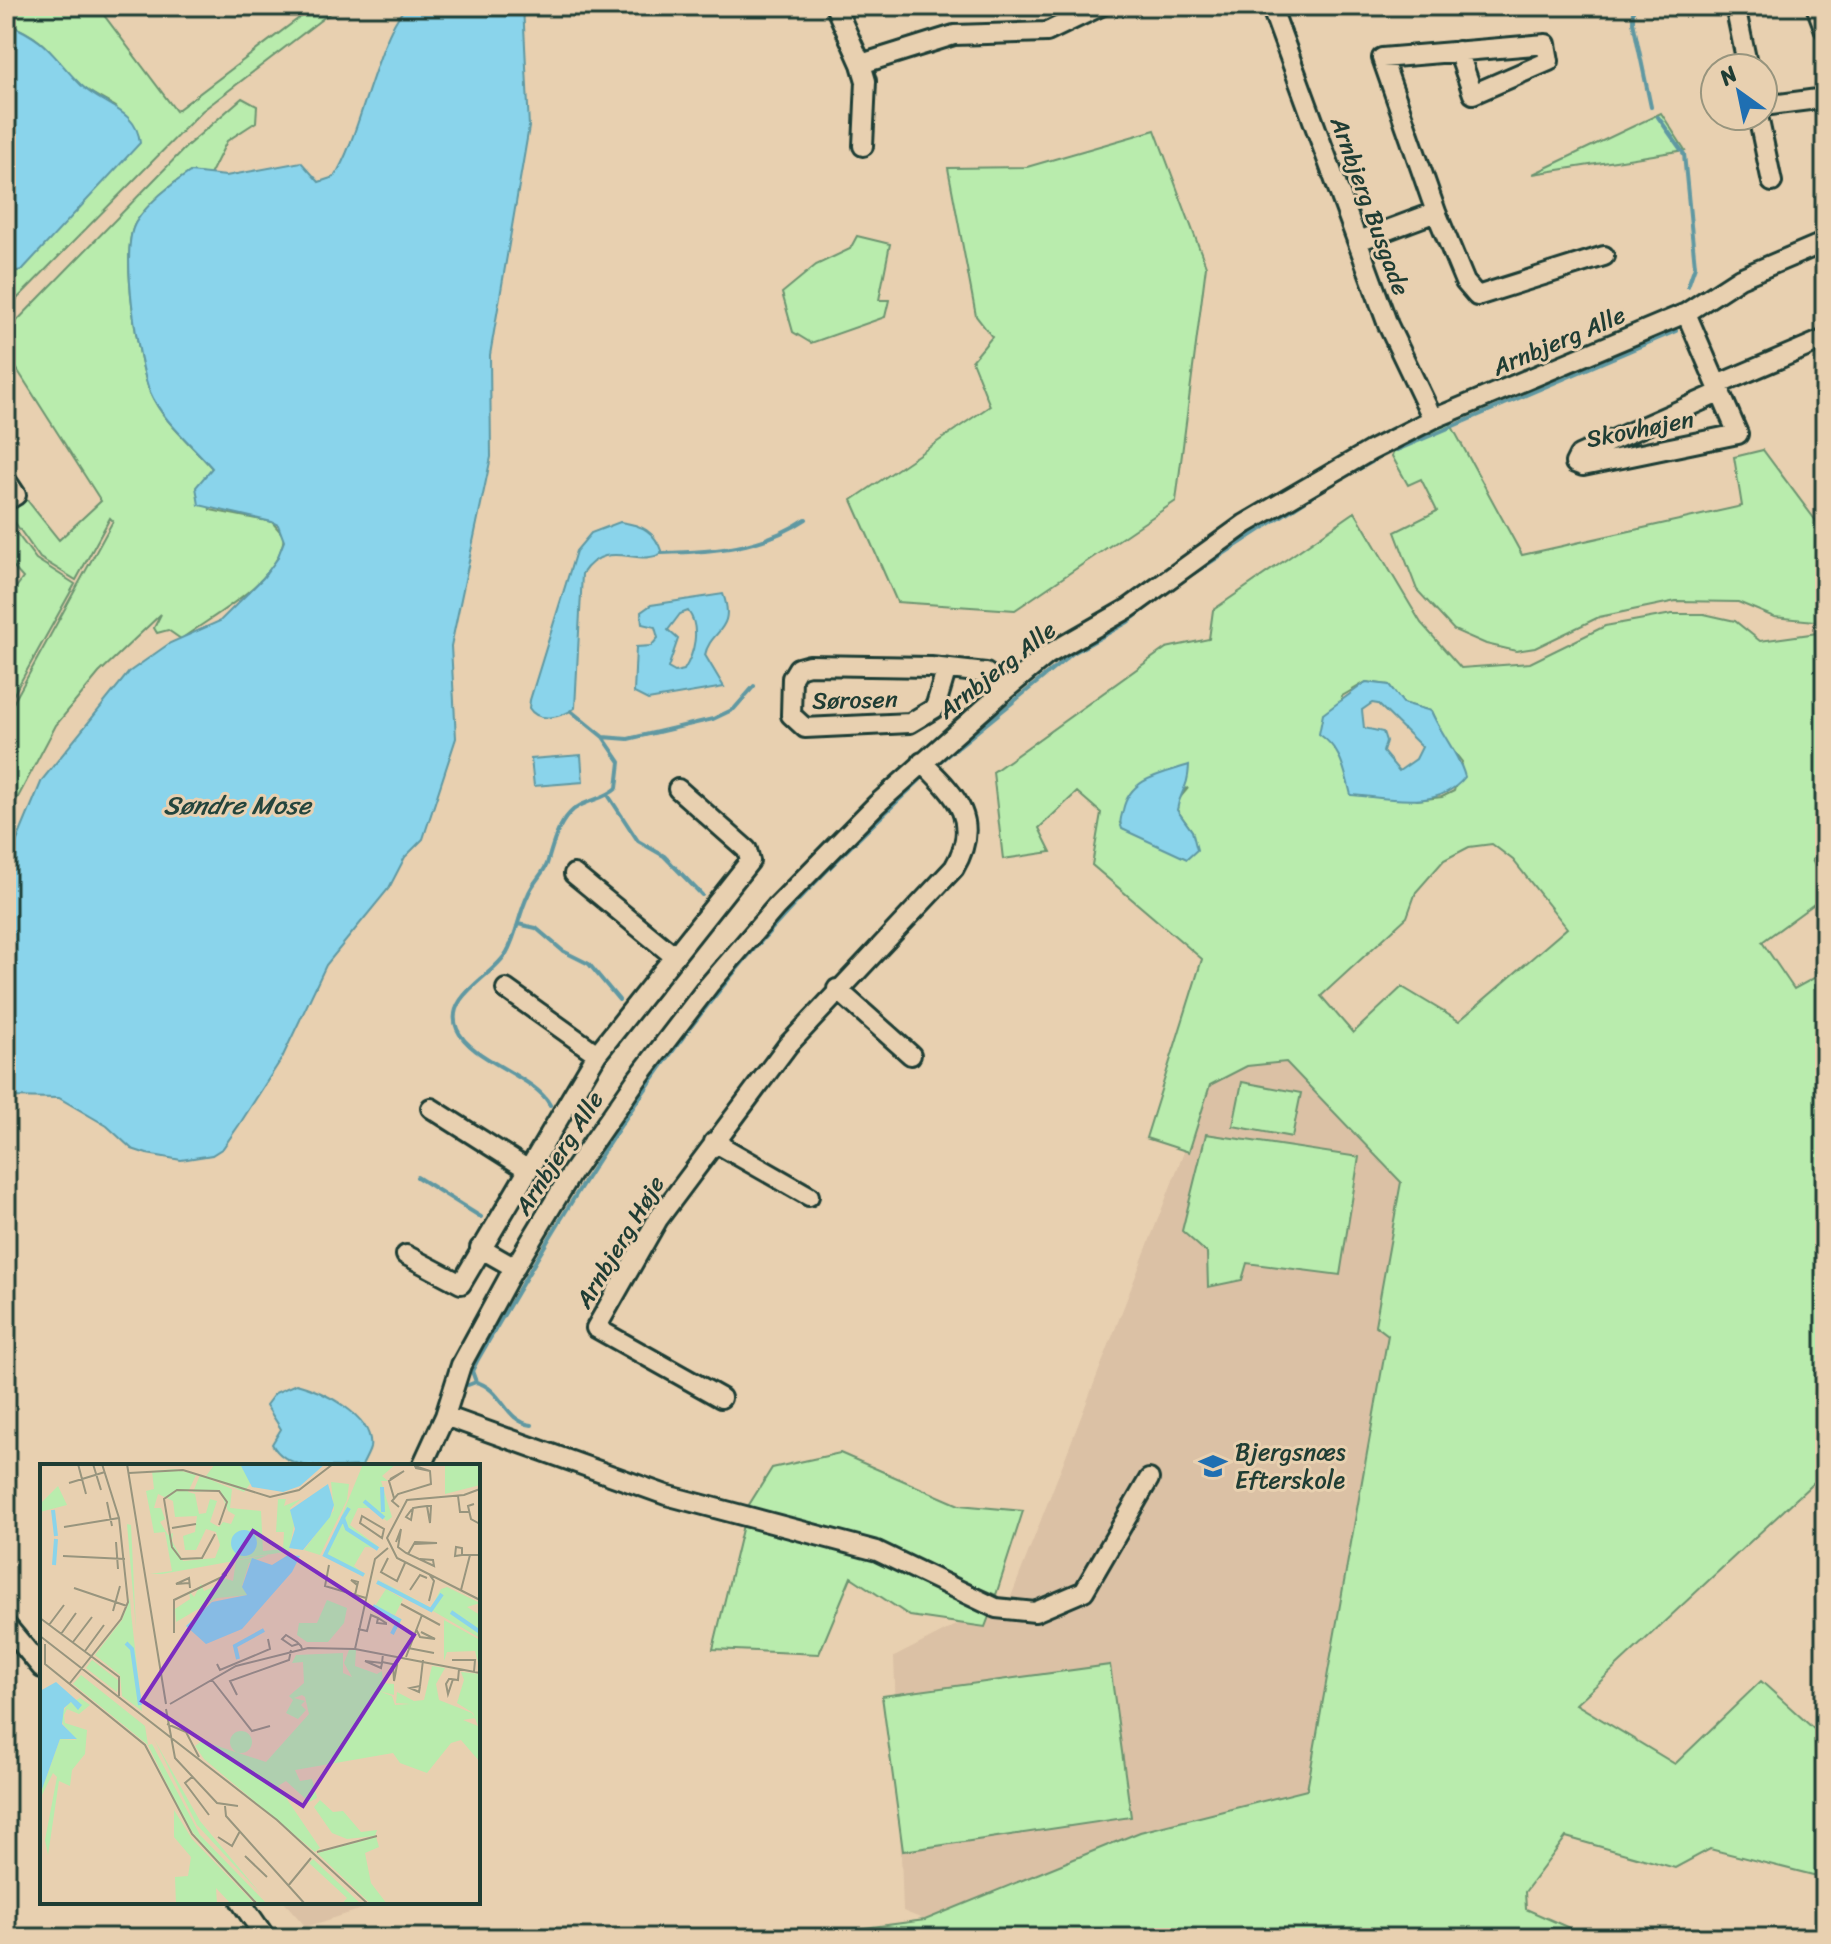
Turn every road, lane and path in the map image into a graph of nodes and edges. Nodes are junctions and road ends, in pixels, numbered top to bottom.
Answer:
1 (835, 6) edge
2 (1101, 6) edge
3 (1271, 6) edge
4 (1735, 6) edge
5 (1816, 6) edge
6 (1825, 30) edge
7 (1458, 51) junction
8 (1745, 52) edge
9 (861, 64) junction
10 (1825, 98) edge
11 (1779, 104) edge
12 (1761, 132) edge
13 (863, 146) dead end
14 (1772, 182) dead end
15 (1436, 212) junction
16 (1358, 241) junction
17 (1825, 242) edge
18 (1604, 256) dead end
19 (1686, 313) junction
20 (1822, 346) edge
21 (1719, 388) junction
22 (1433, 419) junction
23 (6, 480) edge
24 (6, 501) edge
25 (946, 671) junction
26 (1005, 690) junction
27 (922, 762) junction
28 (678, 789) dead end
29 (574, 874) dead end
30 (674, 956) junction
31 (506, 989) dead end
32 (837, 989) junction
33 (597, 1054) junction
34 (911, 1055) dead end
35 (431, 1108) dead end
36 (714, 1142) junction
37 (527, 1169) junction
38 (809, 1196) dead end
39 (480, 1248) junction
40 (406, 1255) dead end
41 (515, 1268) junction
42 (721, 1398) dead end
43 (445, 1416) junction
44 (423, 1464) edge
45 (1149, 1479) dead end
46 (6, 1625) edge
47 (40, 1666) edge
48 (242, 1904) edge
49 (266, 1938) edge

1 - 9 street
2 - 9 street
3 - 16 street, Arnbjerg Busgade
4 - 8 street
5 - 6 street
7 - 7 street
7 - 15 street
9 - 13 street
10 - 11 street
12 - 14 street
15 - 16 street
15 - 18 street
16 - 22 street, Arnbjerg Busgade
17 - 19 street, Arnbjerg Alle
19 - 21 street, Skovhøjen
19 - 22 street, Arnbjerg Alle
20 - 21 street, Skovhøjen
21 - 21 street, Skovhøjen
22 - 26 street, Arnbjerg Alle
23 - 24 street
25 - 25 street, Sørosen
25 - 26 street, Sørosen
26 - 27 street, Arnbjerg Alle
27 - 32 street, Arnbjerg Høje
27 - 41 street, Arnbjerg Alle
28 - 30 street
29 - 30 street
30 - 33 street
31 - 33 street
32 - 34 street
32 - 36 street, Arnbjerg Høje
33 - 37 street
35 - 37 street
36 - 38 street
36 - 42 street, Arnbjerg Høje
37 - 39 street
39 - 40 street
39 - 41 street
41 - 43 street, Arnbjerg Alle
43 - 44 street, Arnbjerg Alle
43 - 45 street
46 - 47 street
48 - 49 street

